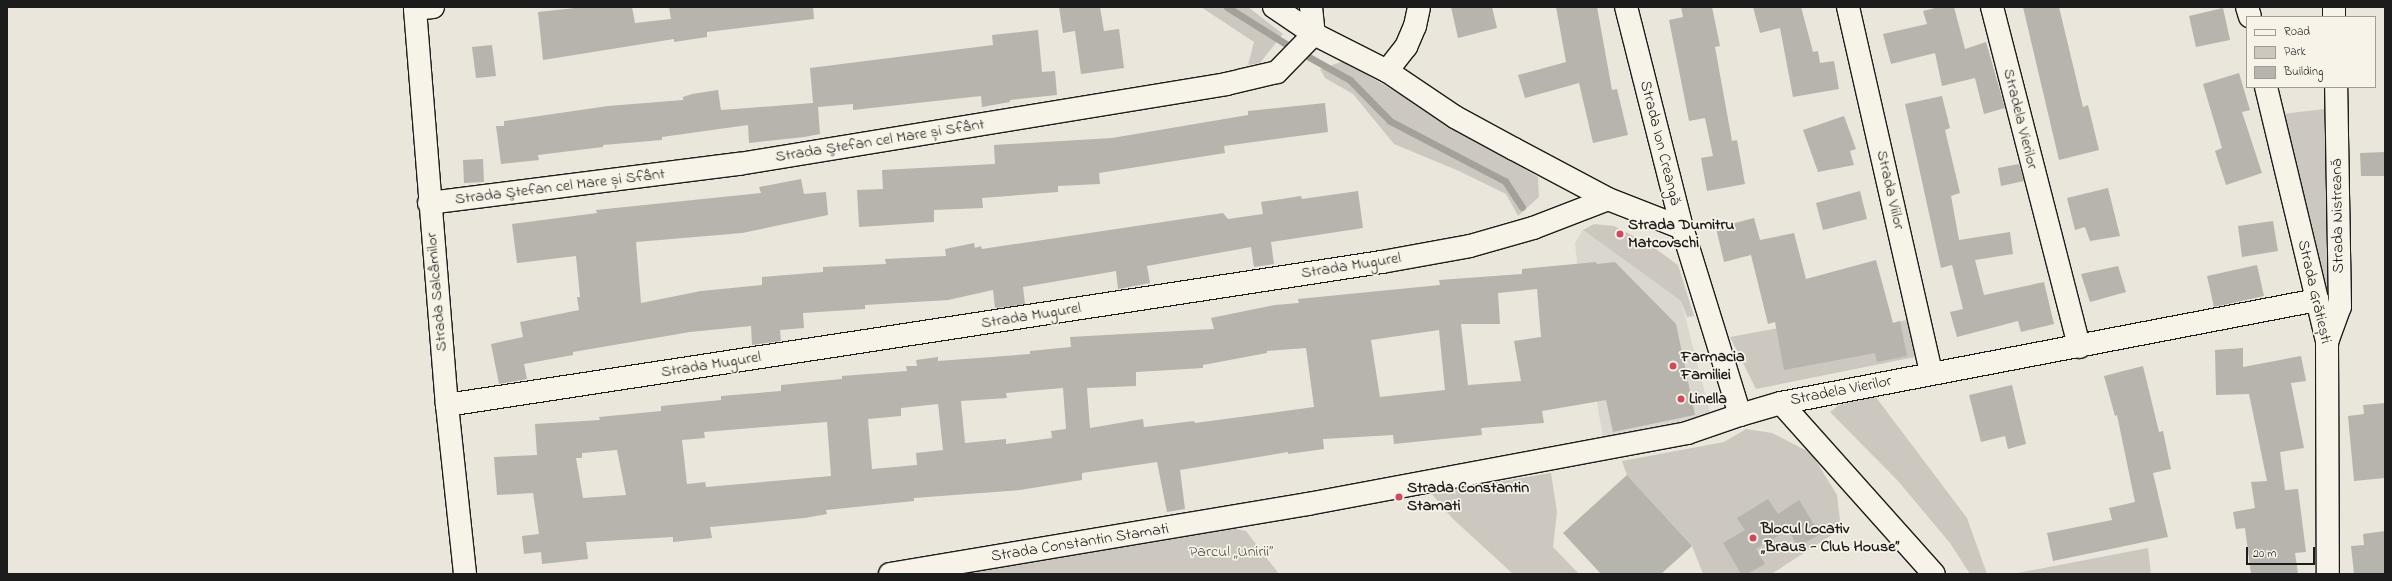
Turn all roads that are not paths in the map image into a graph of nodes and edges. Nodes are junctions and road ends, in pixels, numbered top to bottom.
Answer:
1 (1274, 7) edge
2 (1311, 7) edge
3 (1419, 7) edge
4 (1626, 7) edge
5 (1848, 7) edge
6 (1992, 7) edge
7 (424, 8) edge
8 (1314, 34) junction
9 (1387, 71) junction
10 (2266, 88) edge
11 (2336, 88) edge
12 (1608, 199) junction
13 (430, 203) junction
14 (1682, 228) junction
15 (2317, 300) junction
16 (2327, 342) junction
17 (2079, 347) junction
18 (1931, 373) junction
19 (1781, 403) junction
20 (447, 405) junction
21 (1740, 415) junction
22 (465, 574) edge
23 (890, 574) edge
24 (1934, 574) edge
25 (2328, 574) edge

1 - 8 street
2 - 8 street
3 - 9 street
4 - 14 street, Strada Ion Creangă
5 - 18 street, Strada Viilor
6 - 17 street, Stradela Vierilor
7 - 13 street, Strada Salcâmilor
8 - 9 street
8 - 13 street, Strada Ştefan cel Mare și Sfânt
9 - 12 street
10 - 15 street, Strada Grătiești
11 - 16 street, Strada Nistreană
12 - 14 street
12 - 20 street, Strada Mugurel
13 - 20 street, Strada Salcâmilor
14 - 21 street, Strada Ion Creangă
15 - 16 street, Strada Grătiești
15 - 17 street, Stradela Vierilor
16 - 25 street, Strada Grătiești
17 - 18 street, Stradela Vierilor
18 - 19 street, Stradela Vierilor
19 - 21 street, Strada Constantin Stamati
19 - 24 street, Stradela Vierilor
20 - 22 street, Strada Salcâmilor
21 - 23 street, Strada Constantin Stamati

